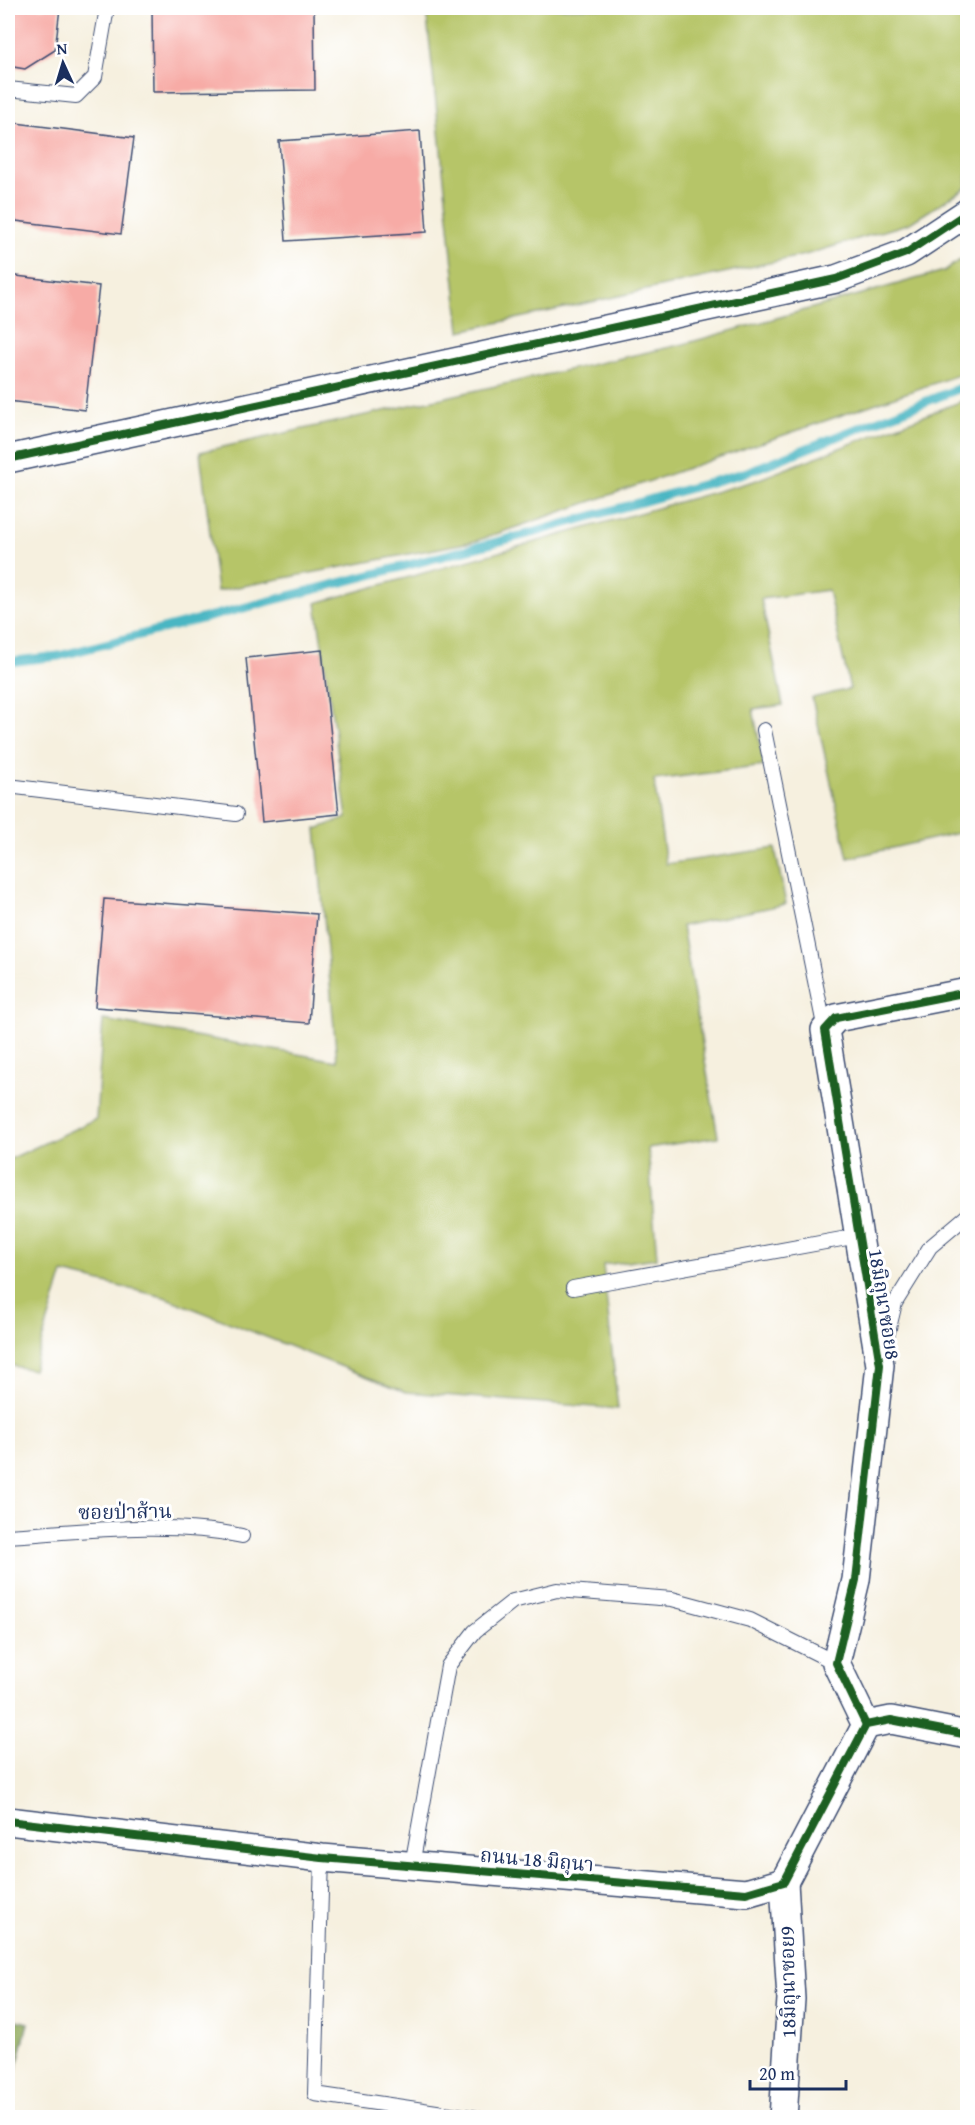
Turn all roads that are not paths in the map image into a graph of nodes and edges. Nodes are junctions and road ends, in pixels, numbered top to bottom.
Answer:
1 (107, 8) edge
2 (8, 89) edge
3 (968, 212) edge
4 (8, 459) edge
5 (764, 730) dead end
6 (8, 786) edge
7 (236, 814) dead end
8 (968, 992) edge
9 (825, 1030) junction
10 (968, 1215) edge
11 (858, 1236) junction
12 (573, 1288) dead end
13 (880, 1365) junction
14 (8, 1536) edge
15 (242, 1536) dead end
16 (836, 1663) junction
17 (866, 1725) junction
18 (968, 1735) edge
19 (8, 1821) edge
20 (322, 1858) junction
21 (412, 1865) junction
22 (784, 1882) junction
23 (477, 2118) edge
24 (783, 2118) edge

1 - 2 lane
3 - 4 street
5 - 9 lane
6 - 7 lane
8 - 9 street
9 - 11 street, 18มิถุนาซอย8
10 - 13 lane
11 - 12 lane
11 - 13 street, 18มิถุนาซอย8
13 - 16 street, 18มิถุนาซอย8
14 - 15 lane, ซอยป่าส้าน
16 - 17 street
16 - 21 lane
17 - 18 street
17 - 22 street
19 - 20 street, ถนน 18 มิถุนา
20 - 21 street, ถนน 18 มิถุนา
20 - 23 lane
21 - 22 street, ถนน 18 มิถุนา
22 - 24 street, 18มิถุนาซอย9

